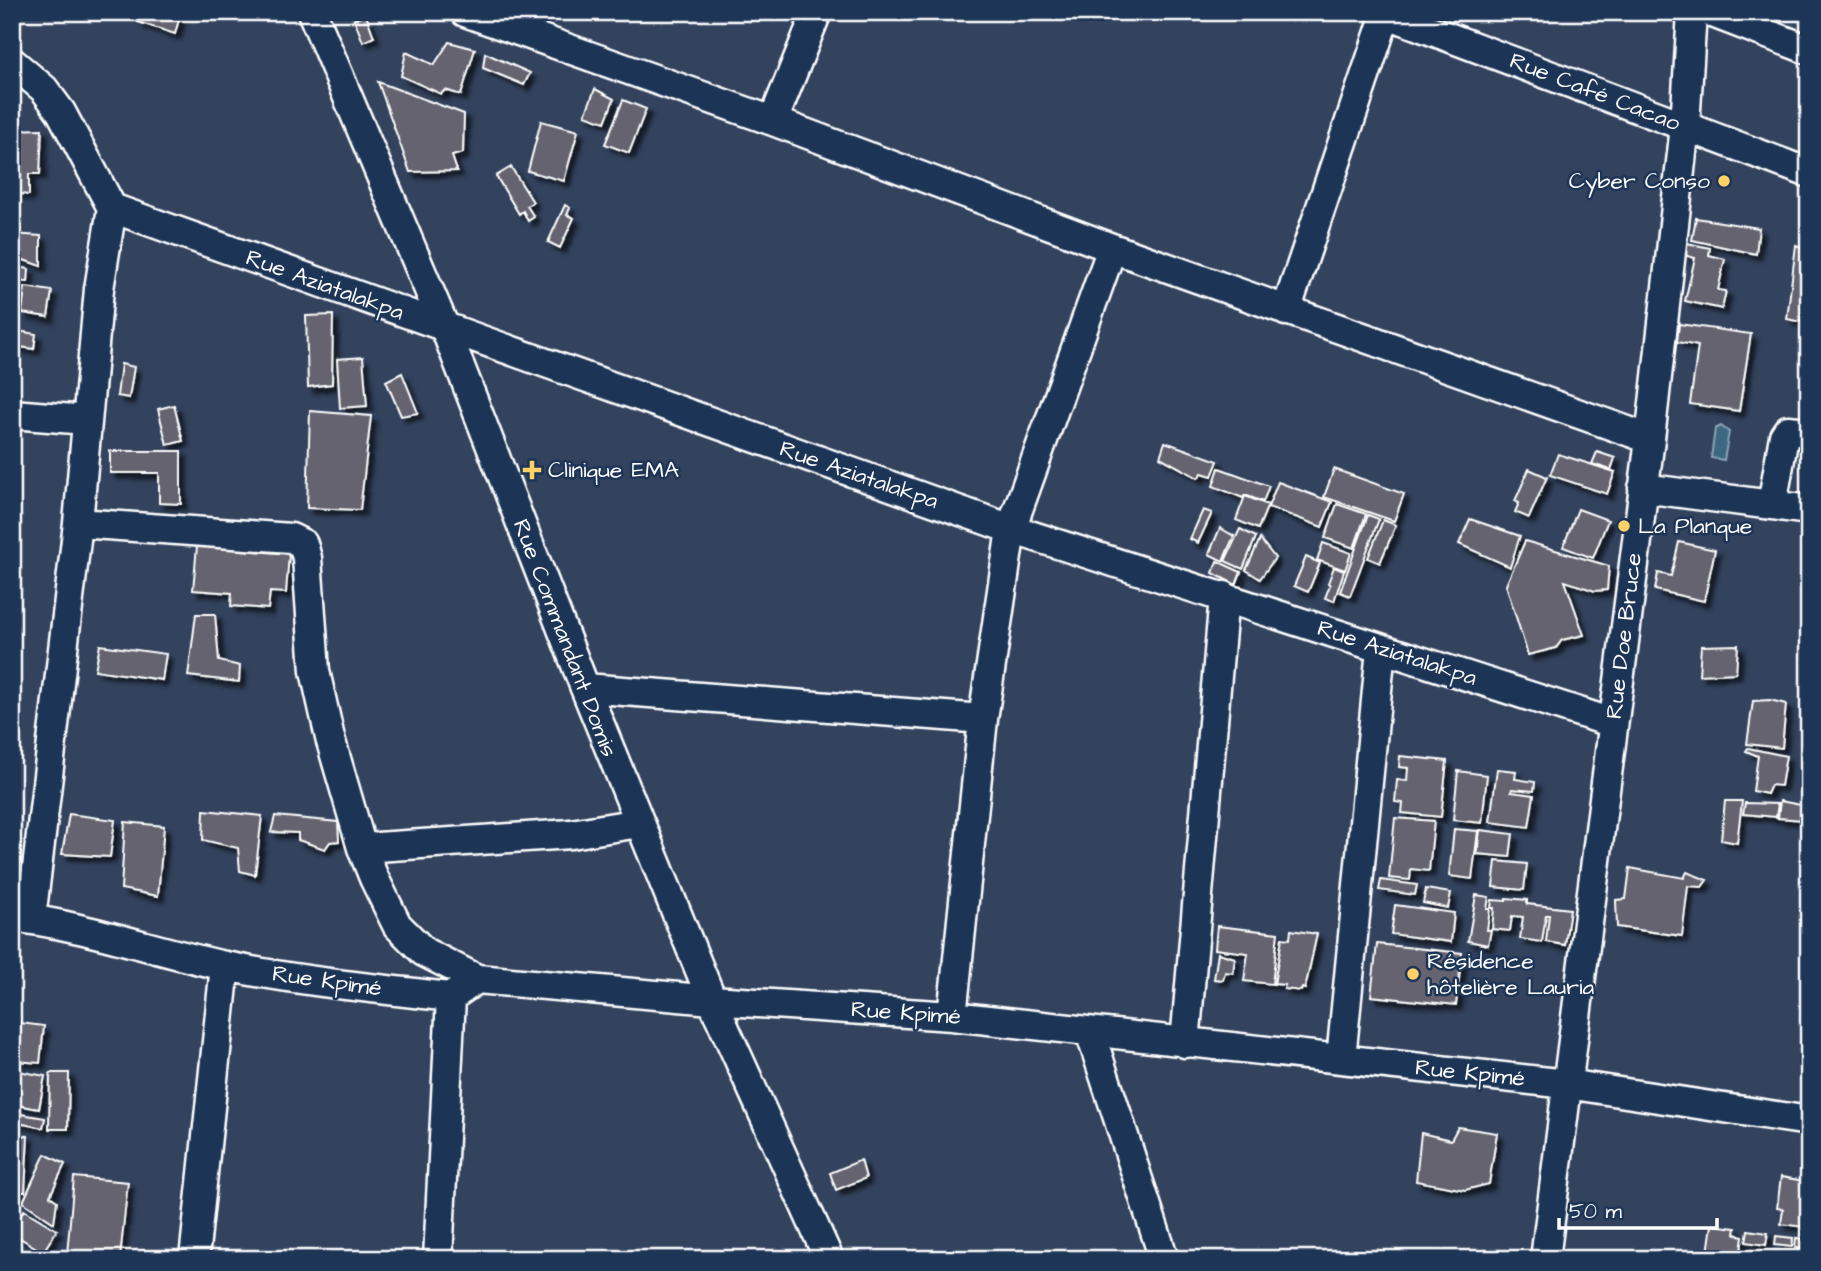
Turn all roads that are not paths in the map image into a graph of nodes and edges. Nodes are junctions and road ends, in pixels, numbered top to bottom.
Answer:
1 (312, 12) edge
2 (465, 12) edge
3 (817, 12) edge
4 (1692, 12) edge
5 (1710, 12) edge
6 (1384, 13) edge
7 (1809, 50) edge
8 (12, 62) edge
9 (773, 121) junction
10 (1685, 126) junction
11 (1809, 173) edge
12 (112, 208) junction
13 (1112, 248) junction
14 (1286, 311) junction
15 (445, 328) junction
16 (12, 414) edge
17 (86, 420) junction
18 (1809, 432) edge
19 (1650, 439) junction
20 (1643, 488) junction
21 (1772, 505) junction
22 (1809, 510) edge
23 (78, 523) junction
24 (1011, 529) junction
25 (1224, 596) junction
26 (1381, 649) junction
27 (585, 688) junction
28 (983, 719) junction
29 (1613, 723) junction
30 (639, 823) junction
31 (362, 848) junction
32 (21, 918) edge
33 (225, 966) junction
34 (477, 979) junction
35 (451, 997) junction
36 (712, 1000) junction
37 (953, 1016) junction
38 (1090, 1032) junction
39 (1185, 1043) junction
40 (1341, 1059) junction
41 (1567, 1084) junction
42 (1809, 1121) edge
43 (1168, 1258) edge
44 (194, 1259) edge
45 (438, 1259) edge
46 (829, 1259) edge
47 (1545, 1259) edge

1 - 15 street, Rue Commandant Domis
2 - 9 street
3 - 9 street
4 - 10 street, Rue Doe Bruce
5 - 7 street
6 - 10 street, Rue Café Cacao
6 - 14 street
8 - 12 street
9 - 13 street
10 - 11 street, Rue Café Cacao
10 - 19 street, Rue Doe Bruce
12 - 15 street, Rue Aziatalakpa
12 - 17 street
13 - 14 street
13 - 24 street
14 - 19 street
15 - 24 street, Rue Aziatalakpa
15 - 27 street, Rue Commandant Domis
16 - 17 street
17 - 23 street
18 - 21 street
19 - 20 street, Rue Doe Bruce
20 - 21 street
20 - 29 street, Rue Doe Bruce
21 - 22 street
23 - 31 street
23 - 32 street
24 - 25 street, Rue Aziatalakpa
24 - 28 street
25 - 26 street, Rue Aziatalakpa
25 - 39 street
26 - 29 street, Rue Aziatalakpa
26 - 40 street
27 - 28 street
27 - 30 street, Rue Commandant Domis
28 - 37 street
29 - 41 street, Rue Doe Bruce
30 - 31 street
30 - 36 street, Rue Commandant Domis
31 - 34 street
32 - 33 street, Rue Kpimé
33 - 35 street, Rue Kpimé
33 - 44 street
34 - 35 street
34 - 36 street, Rue Kpimé
35 - 45 street
36 - 37 street, Rue Kpimé
36 - 46 street, Rue Commandant Domis
37 - 38 street, Rue Kpimé
38 - 39 street, Rue Kpimé
38 - 43 street
39 - 40 street, Rue Kpimé
40 - 41 street, Rue Kpimé
41 - 42 street, Rue Kpimé
41 - 47 street, Rue Doe Bruce

